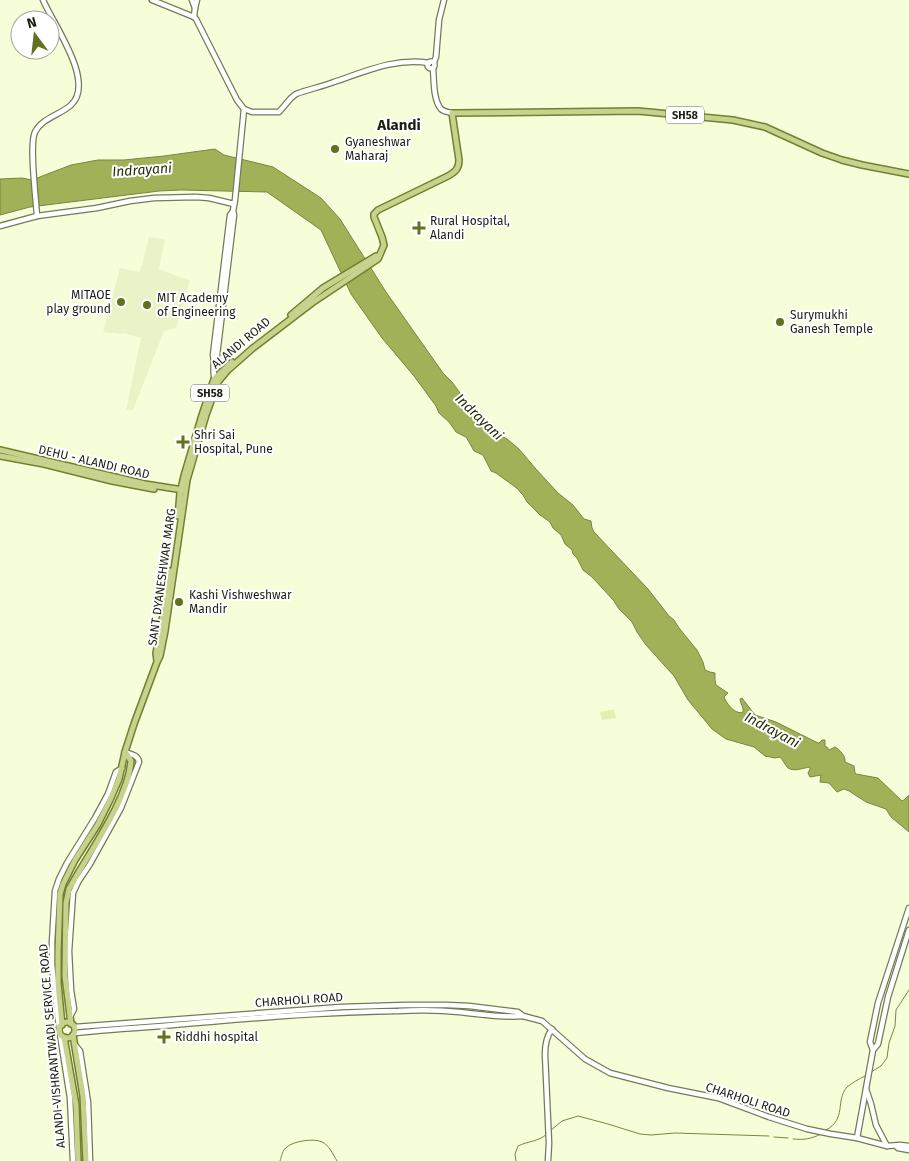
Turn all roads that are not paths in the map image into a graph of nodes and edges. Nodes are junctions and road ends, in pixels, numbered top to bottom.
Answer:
1 (44, 0) edge
2 (152, 0) edge
3 (192, 0) edge
4 (197, 0) edge
5 (444, 0) edge
6 (195, 8) junction
7 (194, 17) junction
8 (432, 64) junction
9 (244, 109) junction
10 (452, 113) junction
11 (909, 174) edge
12 (234, 202) junction
13 (37, 214) junction
14 (0, 226) edge
15 (216, 380) junction
16 (0, 450) edge
17 (0, 456) edge
18 (182, 492) junction
19 (125, 752) junction
20 (122, 768) junction
21 (909, 908) edge
22 (909, 930) edge
23 (62, 1025) junction
24 (552, 1029) junction
25 (74, 1030) junction
26 (64, 1037) junction
27 (75, 1045) junction
28 (873, 1050) junction
29 (866, 1088) junction
30 (857, 1138) junction
31 (886, 1146) junction
32 (896, 1146) junction
33 (909, 1146) edge
34 (909, 1150) edge
35 (73, 1161) edge
36 (78, 1161) edge
37 (86, 1161) edge
38 (90, 1161) edge
39 (548, 1161) edge

1 - 13 street
2 - 7 street
3 - 6 street
4 - 6 street
5 - 8 street
6 - 7 street
7 - 9 street
8 - 9 street
8 - 10 street
9 - 12 street
10 - 11 main road, SH58
10 - 15 main road, ALANDI ROAD / SH58
12 - 13 street
12 - 15 street
13 - 14 street
15 - 18 main road, ALANDI ROAD / SH58
15 - 18 main road, ALANDI ROAD / SH58
16 - 18 main road, DEHU - ALANDI ROAD
17 - 18 main road, DEHU - ALANDI ROAD
18 - 19 main road, SANT DYANESHWAR MARG
19 - 20 main road
19 - 25 main road
20 - 23 main road
20 - 35 street, ALANDI-VISHRANTWADI SERVICE ROAD
21 - 28 street
22 - 28 street
23 - 25 main road
23 - 26 main road
24 - 25 street, CHARHOLI ROAD
24 - 30 street, CHARHOLI ROAD
24 - 39 street
25 - 26 main road
25 - 27 main road
26 - 36 main road
27 - 37 main road
27 - 38 street, ALANDI-VISHRANTWADI SERVICE ROAD
28 - 29 street
29 - 30 street
29 - 31 street
30 - 31 street, CHARHOLI ROAD
31 - 32 street, CHARHOLI ROAD
32 - 33 street, CHARHOLI ROAD
32 - 34 street, CHARHOLI ROAD

